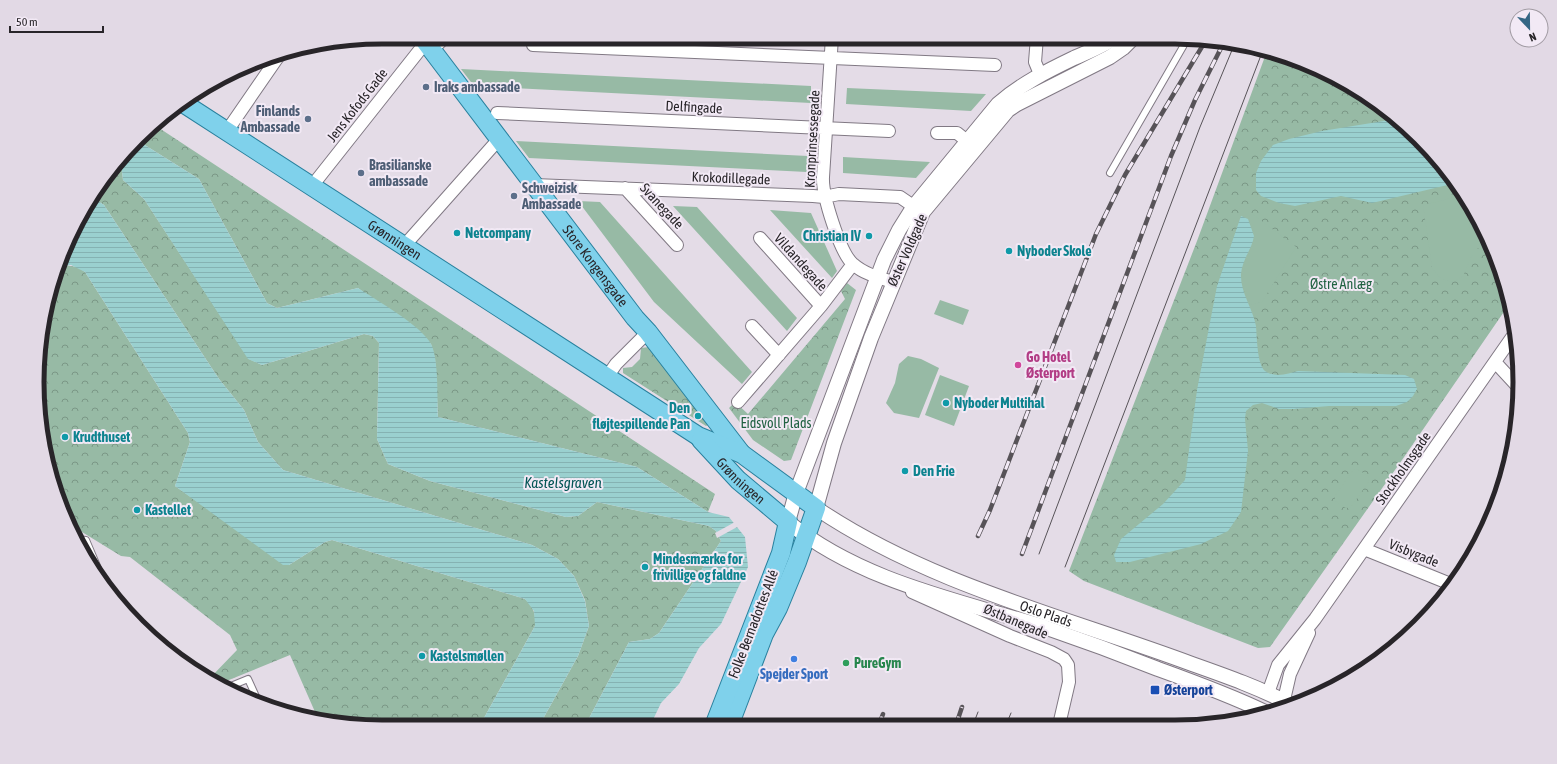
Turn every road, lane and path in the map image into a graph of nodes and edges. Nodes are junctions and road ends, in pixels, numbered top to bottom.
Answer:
1 (425, 44) edge
2 (427, 44) edge
3 (831, 44) edge
4 (1036, 44) edge
5 (1092, 44) edge
6 (1127, 44) edge
7 (1184, 44) edge
8 (533, 45) dead end
9 (830, 58) junction
10 (275, 61) edge
11 (995, 65) dead end
12 (1040, 74) junction
13 (187, 106) edge
14 (497, 113) dead end
15 (827, 128) junction
16 (227, 131) junction
17 (889, 131) dead end
18 (937, 133) dead end
19 (499, 139) junction
20 (967, 142) junction
21 (1110, 173) dead end
22 (534, 185) junction
23 (312, 186) junction
24 (625, 188) junction
25 (824, 197) junction
26 (918, 209) junction
27 (760, 238) dead end
28 (677, 245) dead end
29 (404, 246) junction
30 (852, 264) junction
31 (878, 277) junction
32 (893, 282) junction
33 (821, 306) junction
34 (752, 326) dead end
35 (648, 332) junction
36 (1510, 340) edge
37 (779, 355) junction
38 (1495, 362) junction
39 (607, 377) junction
40 (1513, 381) edge
41 (738, 402) dead end
42 (698, 436) junction
43 (742, 454) junction
44 (796, 493) junction
45 (816, 508) junction
46 (788, 522) junction
47 (807, 537) junction
48 (84, 540) edge
49 (1364, 549) junction
50 (94, 559) edge
51 (895, 580) junction
52 (1447, 582) edge
53 (1315, 619) junction
54 (233, 685) edge
55 (1268, 694) junction
56 (255, 695) edge
57 (1286, 701) edge
58 (1283, 702) edge
59 (1263, 708) edge
60 (1257, 709) edge
61 (716, 720) edge
62 (731, 720) edge
63 (1060, 720) edge

1 - 23 street, Jens Kofods Gade
2 - 19 main road, Store Kongensgade
3 - 9 street, Kronprinsessegade
4 - 12 street
5 - 12 street, Øster Voldgade
6 - 26 street, Øster Voldgade
7 - 21 lane
8 - 9 street
9 - 11 street
9 - 15 street, Kronprinsessegade
10 - 16 street
12 - 20 street, Øster Voldgade
13 - 16 main road, Grønningen
14 - 15 street, Delfingade
15 - 17 street, Delfingade
15 - 25 street, Kronprinsessegade
16 - 23 main road, Grønningen
18 - 20 street
19 - 22 main road, Store Kongensgade
19 - 29 street
20 - 26 street, Øster Voldgade
22 - 24 street, Krokodillegade
22 - 35 main road, Store Kongensgade
23 - 29 main road, Grønningen
24 - 25 street, Krokodillegade
24 - 28 street, Svanegade
25 - 26 street, Krokodillegade
25 - 30 street, Kronprinsessegade
26 - 31 street, Øster Voldgade
26 - 32 street, Øster Voldgade
27 - 33 street, Vildandegade
29 - 39 main road, Grønningen
30 - 31 street
30 - 33 street
31 - 32 street
31 - 44 street, Øster Voldgade
32 - 45 street, Øster Voldgade
33 - 37 street
34 - 37 street
35 - 39 street
35 - 43 main road, Store Kongensgade
36 - 38 street, Stockholmsgade
37 - 41 street
38 - 40 street
38 - 49 street, Stockholmsgade
39 - 42 main road, Grønningen
42 - 43 main road, Grønningen
42 - 46 main road, Grønningen
43 - 44 main road, Grønningen
44 - 45 main road, Grønningen
44 - 46 street, Øster Voldgade
45 - 47 main road, Folke Bernadottes Allé
45 - 55 street, Oslo Plads
46 - 47 street, Oslo Plads
46 - 61 main road, Folke Bernadottes Allé
47 - 51 street, Oslo Plads
47 - 62 main road, Folke Bernadottes Allé
48 - 50 lane
49 - 52 street, Visbygade
49 - 53 street, Stockholmsgade
51 - 60 street, Oslo Plads
51 - 63 street, Østbanegade
53 - 55 street, Stockholmsgade
53 - 57 street, Stockholmsgade
54 - 56 lane
55 - 58 street, Oslo Plads
55 - 59 street

